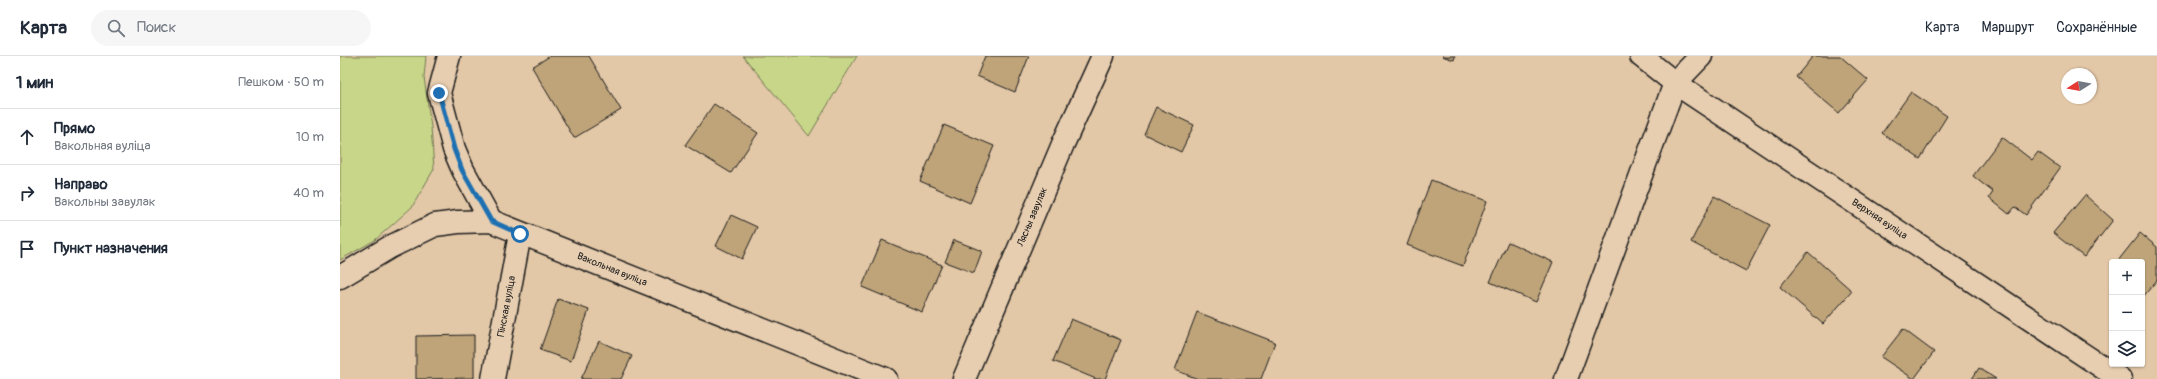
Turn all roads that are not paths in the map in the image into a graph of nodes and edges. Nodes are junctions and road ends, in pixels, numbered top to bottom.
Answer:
1 (449, 56) edge
2 (1102, 56) edge
3 (1641, 56) edge
4 (1701, 56) edge
5 (1674, 83) junction
6 (491, 221) junction
7 (520, 234) junction
8 (340, 277) edge
9 (493, 379) edge
10 (886, 379) edge
11 (964, 379) edge
12 (1566, 379) edge
13 (2120, 379) edge

1 - 6 street
2 - 11 street, Лясны завулак
3 - 5 street, Верхняя вуліца
4 - 5 street
5 - 12 street
5 - 13 street, Верхняя вуліца
6 - 7 street, Вакольная вуліца
6 - 8 street, Вакольная вуліца
7 - 9 street, Пінская вуліца
7 - 10 street, Вакольная вуліца

